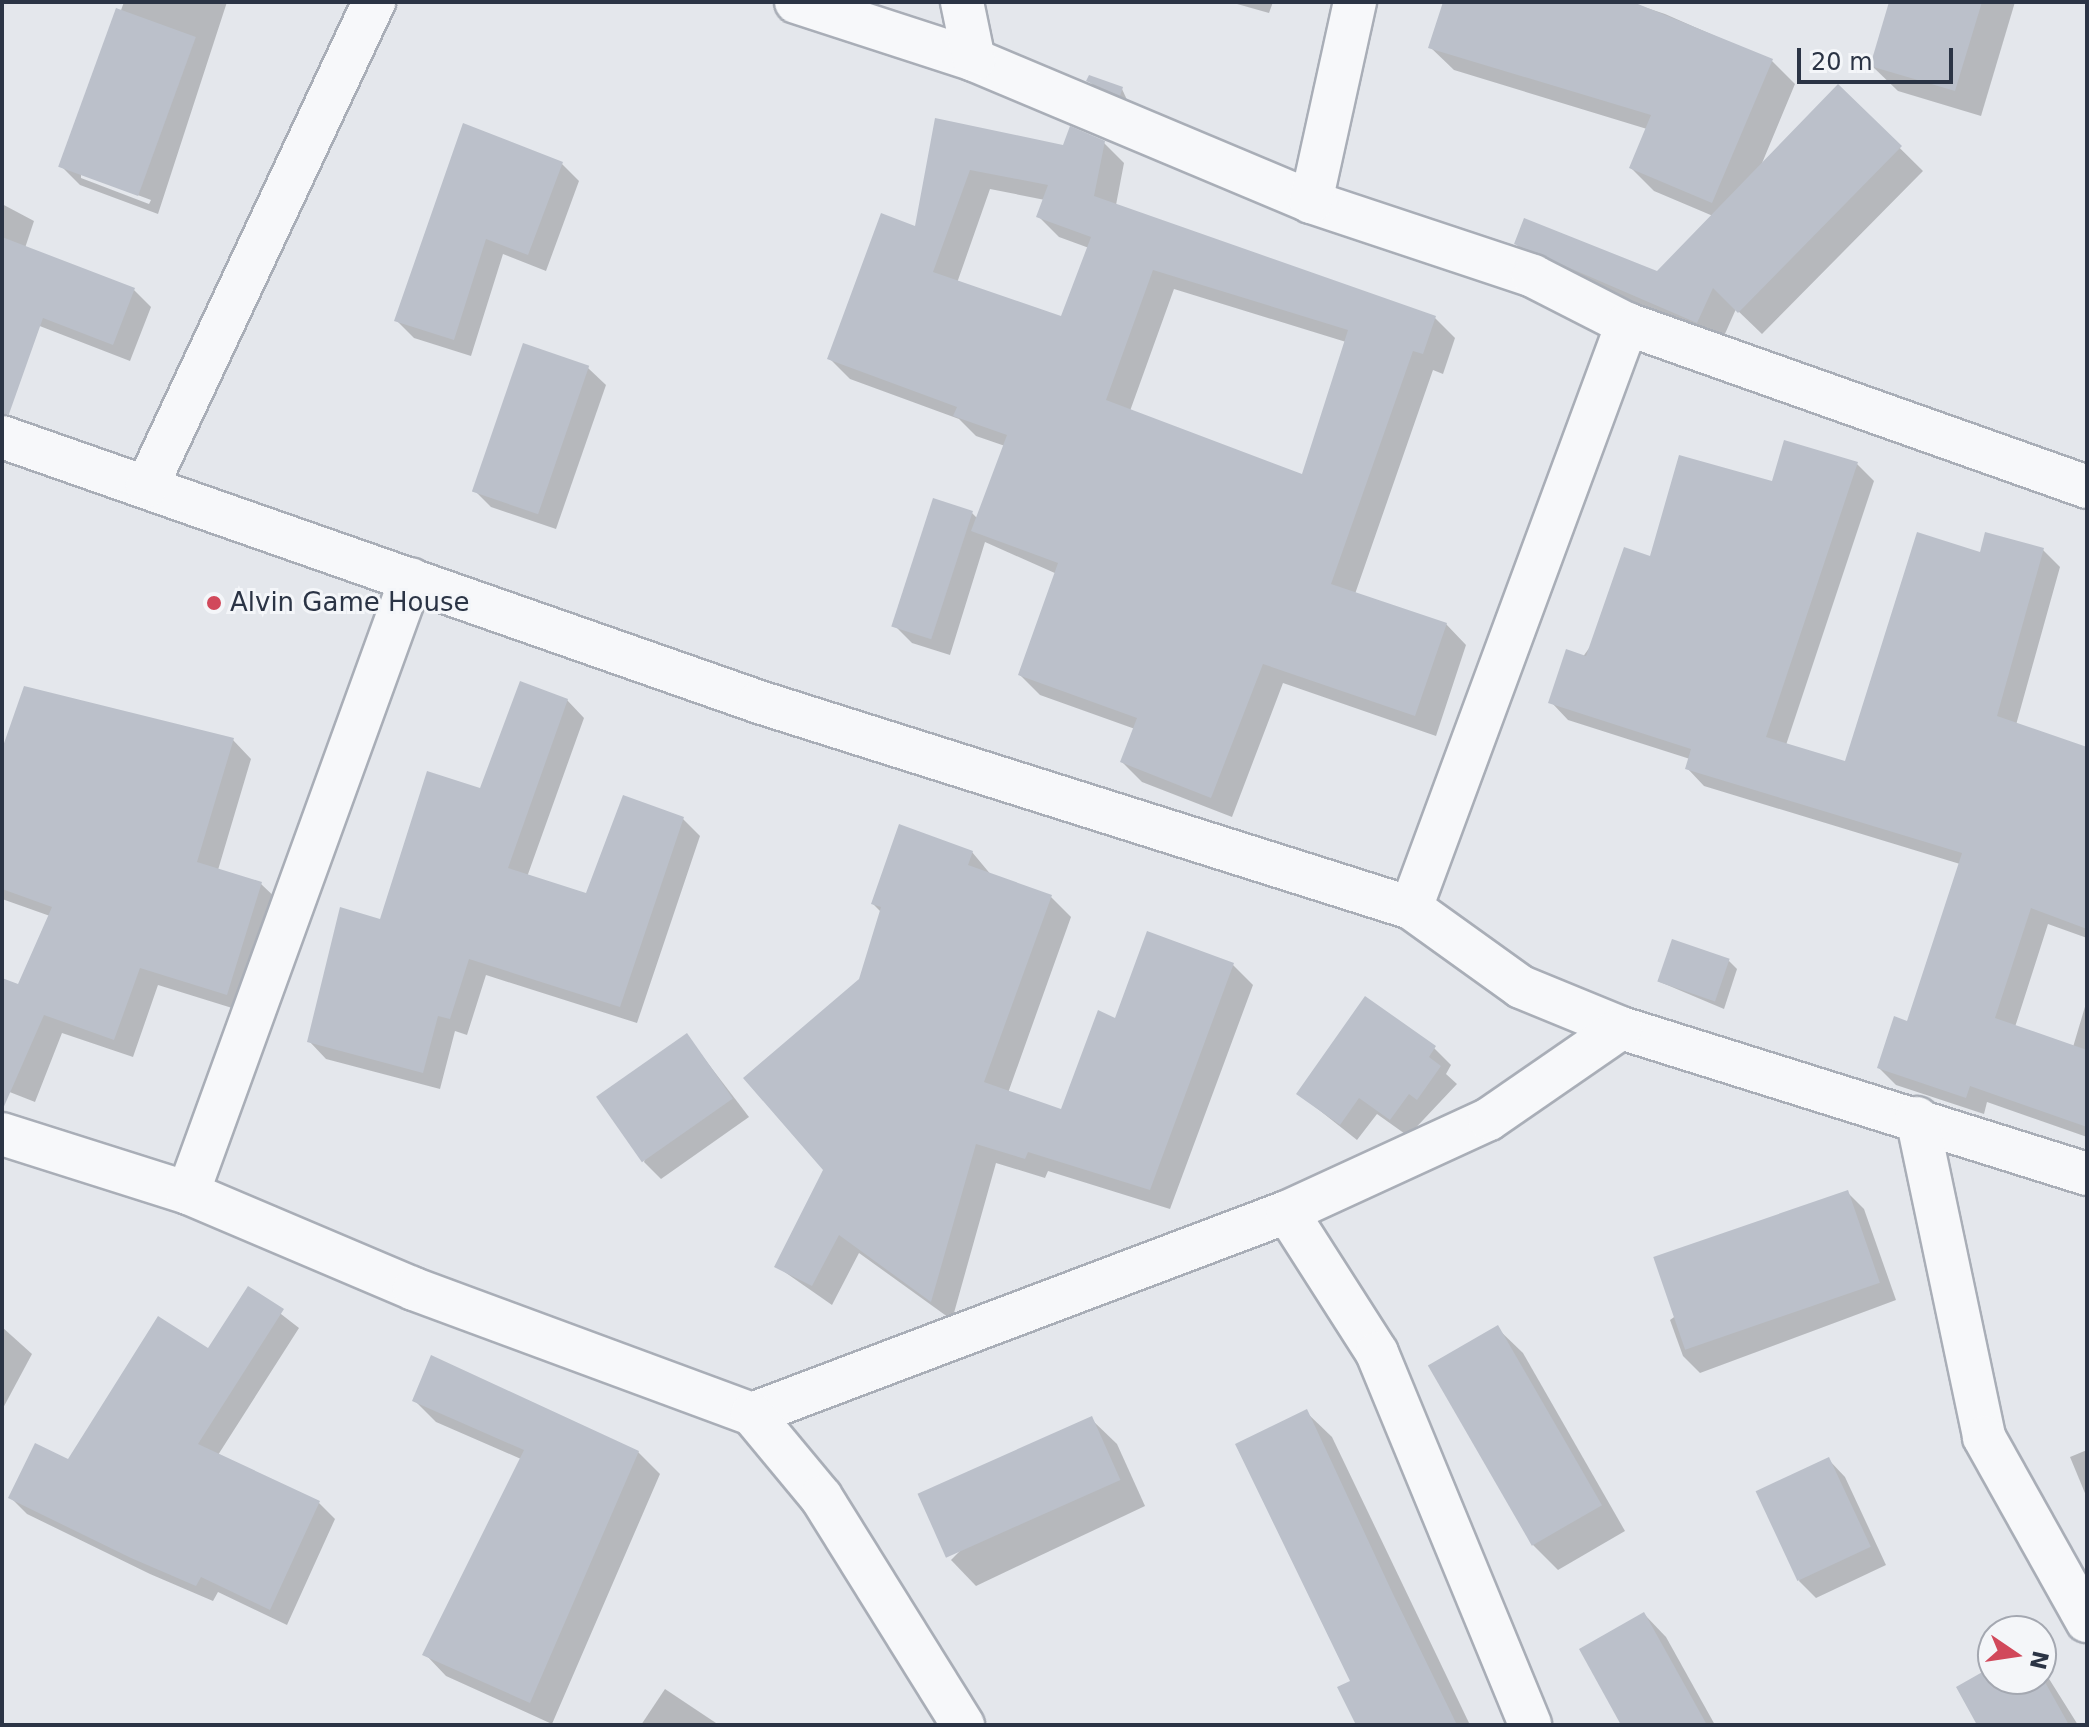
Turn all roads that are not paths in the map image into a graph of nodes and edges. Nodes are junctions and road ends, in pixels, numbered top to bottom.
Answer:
1 (374, 2) edge
2 (796, 2) edge
3 (962, 2) edge
4 (1355, 2) edge
5 (974, 60) junction
6 (1311, 202) junction
7 (1627, 324) junction
8 (2, 437) edge
9 (147, 486) junction
10 (2087, 487) edge
11 (411, 579) junction
12 (1411, 908) junction
13 (1621, 1028) junction
14 (1917, 1118) junction
15 (2, 1134) edge
16 (2087, 1174) edge
17 (188, 1193) junction
18 (1287, 1212) junction
19 (752, 1414) junction
20 (2087, 1621) edge
21 (963, 1725) edge
22 (1530, 1725) edge

1 - 9 street
2 - 5 street
3 - 5 street
4 - 6 street
5 - 6 street
6 - 7 street
7 - 10 street
7 - 12 street
8 - 9 street
9 - 11 street
11 - 12 street
11 - 17 street
12 - 13 street
13 - 14 street
13 - 18 street
14 - 16 street
14 - 20 street
15 - 17 street
17 - 19 street
18 - 19 street
18 - 22 street
19 - 21 street

